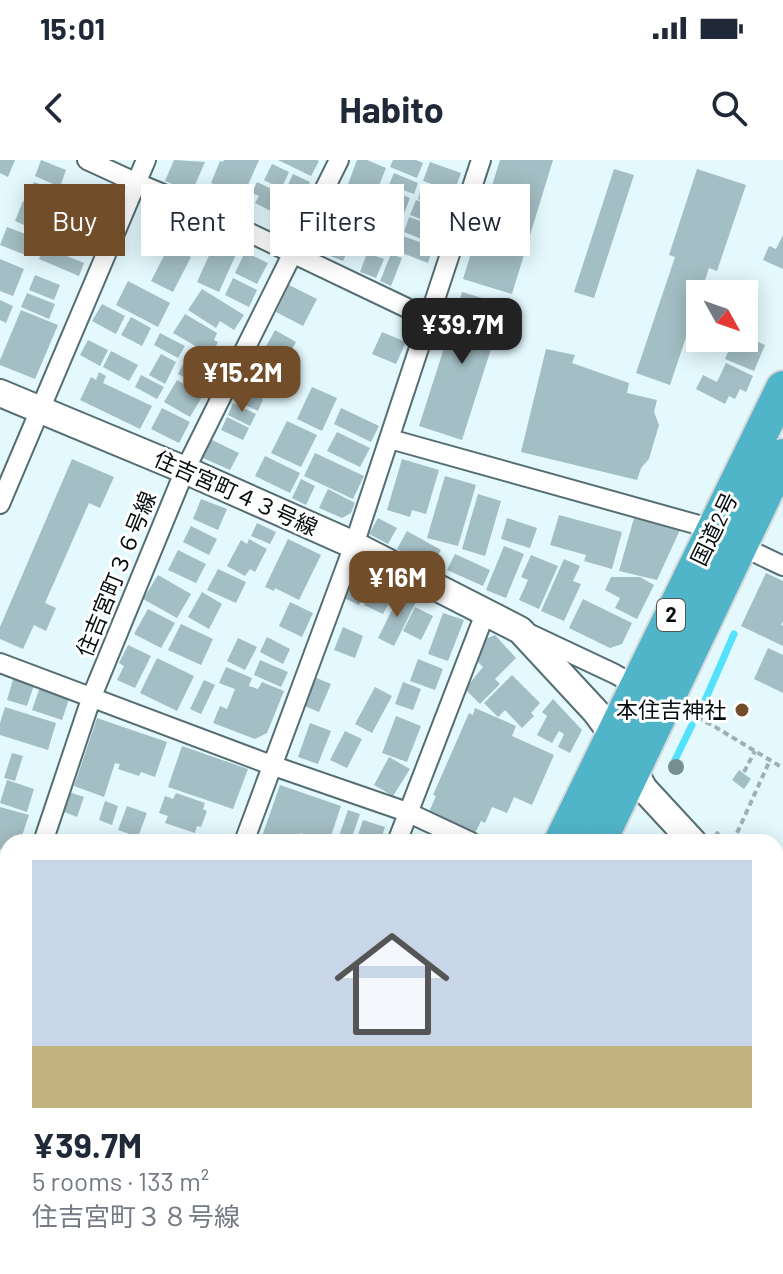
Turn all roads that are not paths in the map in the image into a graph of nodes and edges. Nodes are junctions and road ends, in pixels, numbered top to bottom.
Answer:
1 (87, 160) edge
2 (146, 160) edge
3 (339, 160) edge
4 (481, 160) edge
5 (137, 183) junction
6 (327, 184) edge
7 (270, 243) edge
8 (291, 256) edge
9 (296, 256) edge
10 (428, 318) junction
11 (783, 388) edge
12 (0, 393) edge
13 (40, 410) junction
14 (390, 439) junction
15 (783, 456) edge
16 (185, 470) junction
17 (0, 504) edge
18 (726, 537) junction
19 (354, 545) junction
20 (783, 566) edge
21 (486, 611) junction
22 (520, 630) junction
23 (0, 663) edge
24 (636, 686) junction
25 (92, 696) junction
26 (613, 735) junction
27 (271, 765) junction
28 (634, 770) junction
29 (407, 812) junction
30 (46, 834) edge
31 (247, 834) edge
32 (400, 834) edge
33 (454, 834) edge
34 (565, 834) edge
35 (603, 834) edge
36 (686, 834) edge

1 - 5 street
2 - 5 street
3 - 6 street, 住吉宮町３６号線
4 - 10 street
5 - 7 street
5 - 13 street
8 - 16 street, 住吉宮町３６号線
9 - 10 street
10 - 14 street
11 - 18 highway, 国道2号 / 2
12 - 13 street, 住吉宮町４３号線
13 - 16 street, 住吉宮町４３号線
13 - 17 street
14 - 18 street
14 - 19 street
15 - 18 highway, 国道2号 / 2
16 - 19 street, 住吉宮町４３号線
16 - 25 street, 住吉宮町３６号線
18 - 20 street
18 - 24 highway, 国道2号 / 2
18 - 28 highway, 国道2号 / 2
19 - 21 street, 住吉宮町４３号線
19 - 27 street
21 - 22 street, 住吉宮町４３号線
21 - 29 street
22 - 24 street
22 - 26 street, 住吉宮町４３号線
23 - 25 street
24 - 26 highway, 国道2号 / 2
25 - 27 street
25 - 30 street, 住吉宮町３６号線
26 - 28 street, 住吉宮町４３号線
26 - 34 highway, 国道2号 / 2
27 - 29 street
27 - 31 street
28 - 35 highway, 国道2号 / 2
28 - 36 street, 住吉宮町４３号線
29 - 32 street
29 - 33 street

